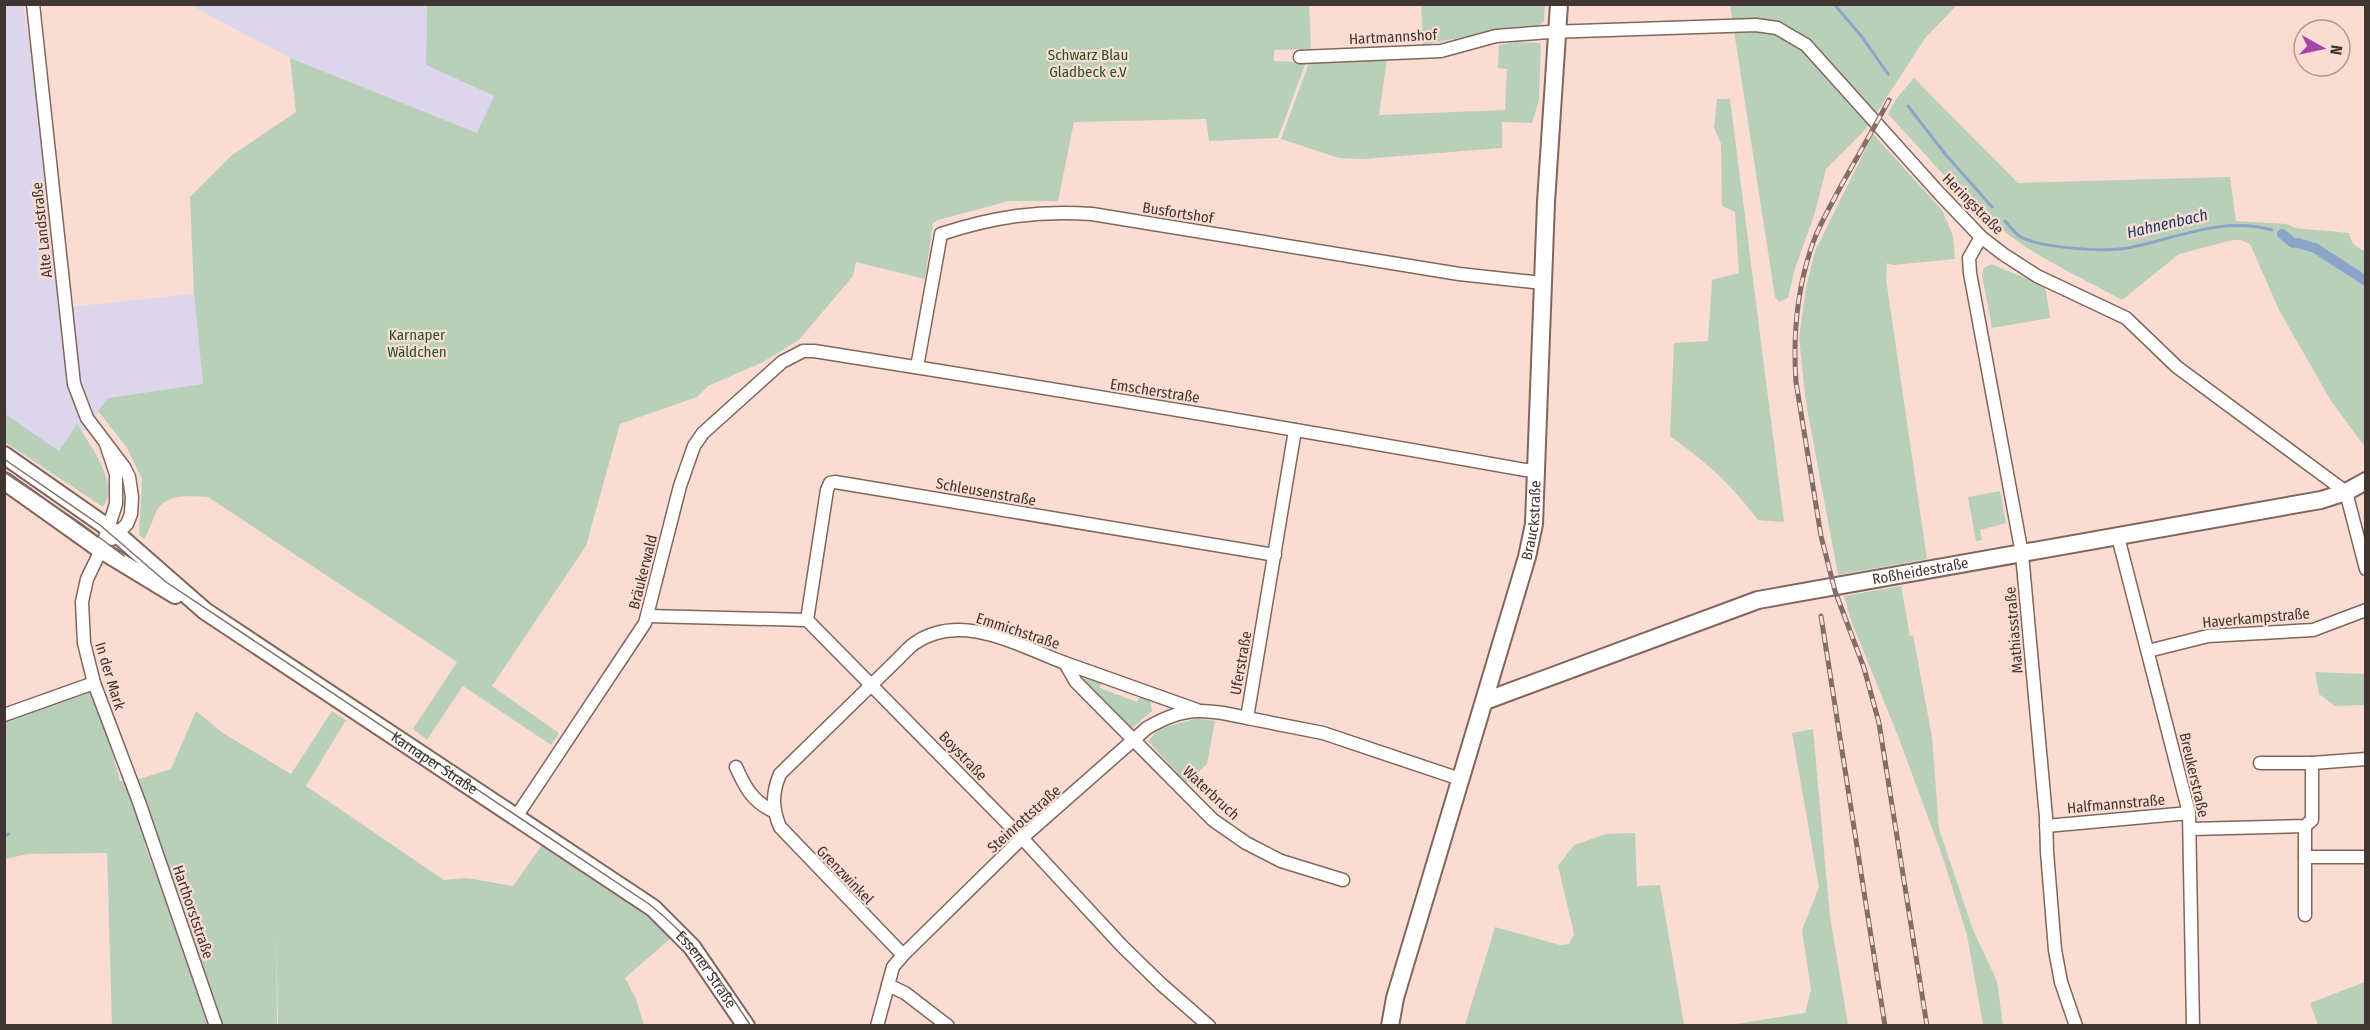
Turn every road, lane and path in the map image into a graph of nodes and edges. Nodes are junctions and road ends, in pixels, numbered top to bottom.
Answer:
1 (33, 4) edge
2 (1558, 4) edge
3 (1558, 32) junction
4 (1300, 57) dead end
5 (1981, 237) junction
6 (1543, 283) junction
7 (918, 367) junction
8 (774, 369) joint
9 (1295, 430) junction
10 (4, 455) edge
11 (1536, 472) junction
12 (4, 481) edge
13 (2366, 481) edge
14 (2346, 492) junction
15 (113, 531) junction
16 (2118, 537) junction
17 (101, 550) junction
18 (2022, 554) junction
19 (1275, 555) junction
20 (2366, 569) edge
21 (2366, 610) edge
22 (205, 611) junction
23 (648, 616) junction
24 (807, 620) junction
25 (2148, 651) junction
26 (1065, 663) junction
27 (94, 683) junction
28 (872, 684) junction
29 (1485, 701) junction
30 (1198, 710) junction
31 (4, 715) edge
32 (1247, 718) junction
33 (1134, 741) junction
34 (2366, 759) edge
35 (2260, 763) dead end
36 (2312, 763) junction
37 (736, 766) dead end
38 (1460, 779) junction
39 (141, 808) joint
40 (773, 811) junction
41 (2189, 813) junction
42 (516, 817) junction
43 (2046, 826) junction
44 (2305, 826) junction
45 (2191, 830) junction
46 (1022, 838) junction
47 (2305, 857) junction
48 (2366, 857) edge
49 (1342, 880) dead end
50 (2305, 915) dead end
51 (662, 917) joint
52 (903, 955) junction
53 (888, 985) junction
54 (1390, 1021) edge
55 (216, 1026) edge
56 (746, 1026) edge
57 (877, 1026) edge
58 (948, 1026) edge
59 (1209, 1026) edge
60 (2076, 1026) edge
61 (2193, 1026) edge

1 - 15 street, Alte Landstraße
2 - 3 main road, Brauckstraße
3 - 4 street, Hartmannshof
3 - 5 street, Heringstraße
3 - 6 main road, Brauckstraße
5 - 14 street, Heringstraße
5 - 18 street, Mathiasstraße
6 - 7 street, Busfortshof
6 - 11 main road, Brauckstraße
7 - 8 street, Emscherstraße
7 - 9 street, Emscherstraße
8 - 23 street, Bräukerwald
9 - 11 street, Emscherstraße
9 - 19 street, Uferstraße
10 - 15 main road, Karnaper Straße
11 - 29 main road, Brauckstraße
12 - 17 main road, Karnaper Straße
13 - 14 main road, Roßheidestraße
14 - 16 main road, Roßheidestraße
14 - 20 street
15 - 17 street, Alte Landstraße
15 - 22 main road, Karnaper Straße
16 - 18 main road, Roßheidestraße
16 - 25 street, Breukerstraße
17 - 22 main road, Karnaper Straße
17 - 27 street, In der Mark
18 - 29 main road, Roßheidestraße
18 - 43 street, Mathiasstraße
19 - 24 street, Schleusenstraße
19 - 32 street, Uferstraße
21 - 25 street, Haverkampstraße
22 - 42 main road, Karnaper Straße
23 - 24 street
23 - 42 street, Bräukerwald
24 - 28 street, Boystraße
25 - 41 street, Breukerstraße
26 - 28 street, Emmichstraße
26 - 30 street, Emmichstraße
26 - 33 street, Emmichstraße
27 - 31 street
27 - 39 street, In der Mark
28 - 40 street
28 - 46 street, Boystraße
29 - 38 main road, Brauckstraße
30 - 32 street, Steinrottstraße
30 - 33 street, Steinrottstraße
32 - 38 street, Uferstraße
33 - 46 street, Steinrottstraße
33 - 49 street, Waterbruch
34 - 36 street
35 - 36 street
36 - 44 street
37 - 40 street, Grenzwinkel
38 - 54 main road, Brauckstraße
39 - 55 street, Harthorststraße
40 - 52 street, Grenzwinkel
41 - 43 street, Halfmannstraße
41 - 45 street, Breukerstraße
42 - 51 main road, Karnaper Straße
43 - 60 street, Mathiasstraße
44 - 45 street
44 - 47 street
45 - 61 street, Breukerstraße
46 - 52 street, Steinrottstraße
46 - 59 street, Boystraße
47 - 48 street
47 - 50 street
51 - 56 main road, Essener Straße
52 - 53 street, Steinrottstraße
53 - 57 street, Steinrottstraße
53 - 58 street

